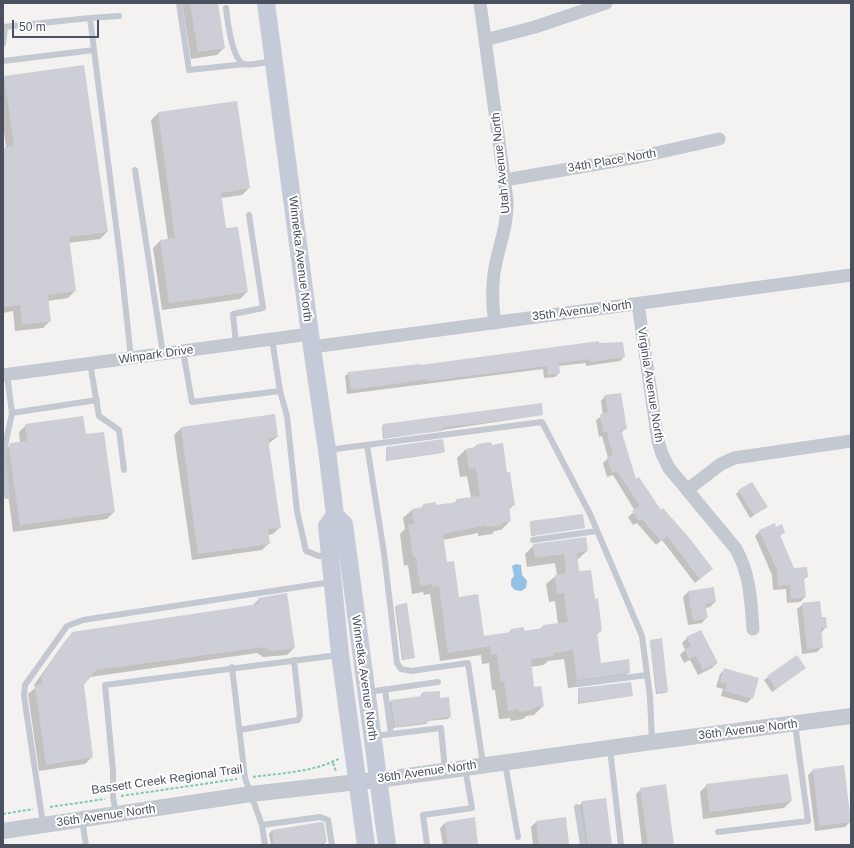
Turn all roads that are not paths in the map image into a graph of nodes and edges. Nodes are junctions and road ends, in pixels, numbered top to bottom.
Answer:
1 (179, 3) edge
2 (266, 3) edge
3 (480, 3) edge
4 (606, 3) edge
5 (226, 8) dead end
6 (119, 16) dead end
7 (90, 18) junction
8 (4, 27) edge
9 (485, 40) junction
10 (3, 44) edge
11 (94, 50) junction
12 (3, 61) edge
13 (274, 61) junction
14 (244, 64) junction
15 (719, 139) dead end
16 (135, 170) dead end
17 (505, 180) junction
18 (250, 215) dead end
19 (851, 275) edge
20 (638, 304) junction
21 (495, 323) junction
22 (272, 339) junction
23 (311, 340) junction
24 (236, 344) junction
25 (182, 351) junction
26 (163, 354) junction
27 (131, 358) junction
28 (90, 363) junction
29 (5, 375) edge
30 (280, 392) junction
31 (97, 400) junction
32 (12, 413) junction
33 (851, 441) edge
34 (367, 445) junction
35 (327, 450) junction
36 (3, 458) edge
37 (124, 470) dead end
38 (687, 490) junction
39 (7, 496) dead end
40 (334, 515) junction
41 (597, 531) junction
42 (533, 540) dead end
43 (330, 555) junction
44 (333, 581) junction
45 (753, 628) dead end
46 (340, 654) junction
47 (294, 660) junction
48 (232, 667) junction
49 (647, 675) junction
50 (438, 682) dead end
51 (578, 684) dead end
52 (385, 689) junction
53 (366, 692) junction
54 (851, 716) edge
55 (795, 724) junction
56 (239, 730) junction
57 (391, 734) junction
58 (372, 737) junction
59 (652, 742) junction
60 (609, 747) junction
61 (505, 762) junction
62 (483, 764) junction
63 (465, 767) junction
64 (445, 770) junction
65 (378, 779) junction
66 (357, 782) junction
67 (251, 794) junction
68 (577, 807) dead end
69 (116, 815) junction
70 (82, 820) junction
71 (262, 825) junction
72 (43, 826) junction
73 (3, 831) edge
74 (718, 832) dead end
75 (518, 837) dead end
76 (364, 844) edge
77 (86, 845) edge
78 (265, 845) edge
79 (332, 845) edge
80 (387, 845) edge
81 (427, 845) edge
82 (583, 845) edge
83 (621, 845) edge

1 - 14 lane
2 - 13 main road, Winnetka Avenue North
3 - 9 street, Utah Avenue North
4 - 9 street
5 - 14 lane
6 - 7 lane
7 - 8 lane
7 - 11 lane
8 - 10 lane
9 - 17 street, Utah Avenue North
11 - 12 lane
11 - 27 lane
13 - 14 lane
13 - 23 main road, Winnetka Avenue North
15 - 17 street, 34th Place North
16 - 26 lane
17 - 21 street, Utah Avenue North
18 - 24 lane
19 - 20 street, 35th Avenue North
20 - 21 street, 35th Avenue North
20 - 38 street, Virginia Avenue North
21 - 23 street, 35th Avenue North
22 - 23 street, Winpark Drive
22 - 24 street, Winpark Drive
22 - 30 lane
23 - 35 main road, Winnetka Avenue North
24 - 25 street, Winpark Drive
25 - 26 street, Winpark Drive
25 - 30 lane
26 - 27 street, Winpark Drive
27 - 28 street, Winpark Drive
28 - 29 street, Winpark Drive
28 - 31 lane
29 - 32 lane
30 - 43 lane
31 - 32 lane
31 - 37 lane
32 - 36 lane
33 - 38 street
34 - 35 lane
34 - 41 lane
34 - 62 lane
35 - 40 main road, Winnetka Avenue North
36 - 39 lane
38 - 45 street, Virginia Avenue North
40 - 43 main road, Winnetka Avenue North
40 - 53 main road, Winnetka Avenue North
41 - 42 lane
41 - 49 lane
43 - 44 main road, Winnetka Avenue North
44 - 46 main road, Winnetka Avenue North
44 - 72 lane
46 - 47 lane
46 - 66 main road, Winnetka Avenue North
47 - 48 lane
47 - 56 lane
48 - 56 lane
48 - 69 lane
49 - 51 lane
49 - 59 lane
50 - 52 lane
52 - 53 lane
52 - 57 lane
53 - 58 main road, Winnetka Avenue North
54 - 55 street, 36th Avenue North
55 - 59 street, 36th Avenue North
55 - 74 lane
56 - 67 lane
57 - 58 lane
57 - 64 lane
58 - 65 main road, Winnetka Avenue North
59 - 60 street, 36th Avenue North
60 - 61 street, 36th Avenue North
60 - 83 lane
61 - 62 street, 36th Avenue North
61 - 75 lane
62 - 63 street, 36th Avenue North
63 - 64 street, 36th Avenue North
63 - 81 lane
64 - 65 street, 36th Avenue North
65 - 66 street, 36th Avenue North
65 - 80 main road, Winnetka Avenue North
66 - 67 street, 36th Avenue North
66 - 76 main road, Winnetka Avenue North
67 - 69 street, 36th Avenue North
67 - 71 lane
68 - 82 lane
69 - 70 street, 36th Avenue North
70 - 72 street, 36th Avenue North
70 - 77 lane
71 - 78 lane
71 - 79 lane
72 - 73 street, 36th Avenue North

